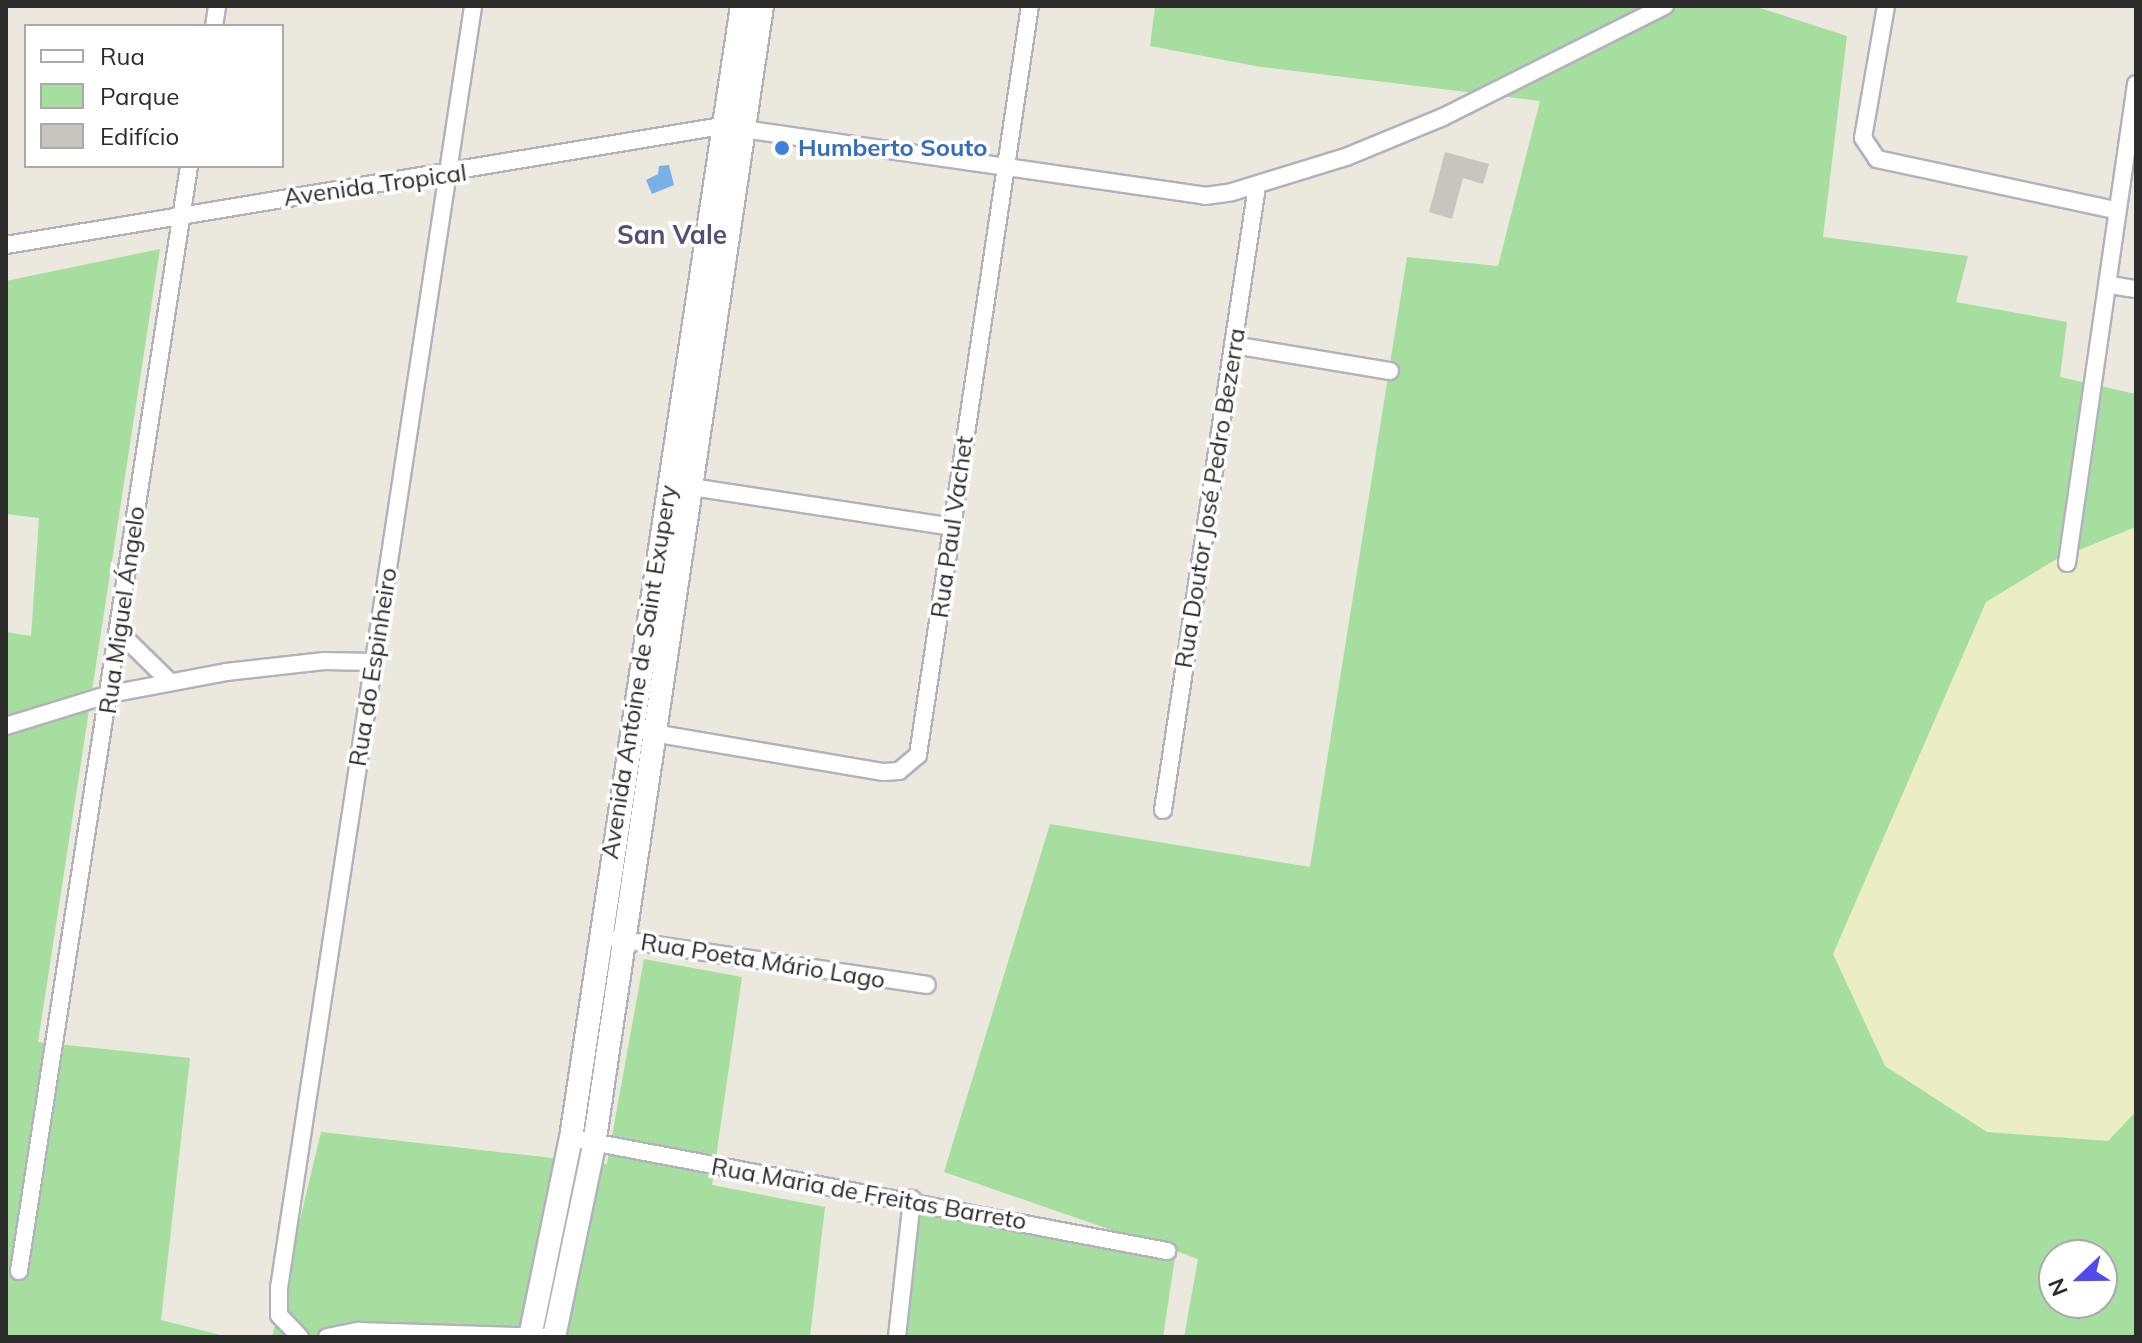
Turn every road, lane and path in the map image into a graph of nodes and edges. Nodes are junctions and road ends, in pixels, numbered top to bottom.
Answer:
1 (473, 6) edge
2 (742, 6) edge
3 (762, 6) edge
4 (1030, 6) edge
5 (1665, 6) edge
6 (1886, 6) edge
7 (2136, 84) edge
8 (733, 127) junction
9 (189, 168) edge
10 (1005, 168) junction
11 (446, 175) junction
12 (1257, 186) junction
13 (2115, 210) junction
14 (180, 212) junction
15 (6, 245) edge
16 (2110, 285) junction
17 (2136, 289) edge
18 (1233, 345) junction
19 (1390, 371) dead end
20 (692, 487) junction
21 (952, 527) junction
22 (2067, 563) dead end
23 (119, 632) junction
24 (374, 662) junction
25 (170, 682) junction
26 (110, 694) junction
27 (6, 726) edge
28 (631, 729) junction
29 (653, 734) junction
30 (1163, 810) dead end
31 (599, 936) junction
32 (624, 940) junction
33 (927, 985) dead end
34 (571, 1138) junction
35 (594, 1145) junction
36 (912, 1199) junction
37 (1167, 1251) dead end
38 (19, 1271) dead end
39 (293, 1332) edge
40 (536, 1336) edge
41 (327, 1337) edge
42 (554, 1337) edge
43 (897, 1337) edge

1 - 11 street, Rua do Espinheiro
2 - 8 street, Avenida Antoine de Saint Exupery
3 - 8 street, Avenida Antoine de Saint Exupery
4 - 10 street, Rua Paul Vachet
5 - 12 street, Avenida Tropical
6 - 13 street
7 - 13 street
8 - 10 street, Avenida Tropical
8 - 11 street, Avenida Tropical
8 - 20 street, Avenida Antoine de Saint Exupery
8 - 28 street, Avenida Antoine de Saint Exupery
9 - 14 street, Rua Miguel Ángelo
10 - 12 street, Avenida Tropical
10 - 21 street, Rua Paul Vachet
11 - 14 street, Avenida Tropical
11 - 24 street, Rua do Espinheiro
12 - 18 street, Rua Doutor José Pedro Bezerra
13 - 16 street
14 - 15 street, Avenida Tropical
14 - 23 street, Rua Miguel Ángelo
16 - 17 street
16 - 22 street
18 - 19 street
18 - 30 street, Rua Doutor José Pedro Bezerra
20 - 21 street
20 - 29 street, Avenida Antoine de Saint Exupery
21 - 29 street, Rua Paul Vachet
23 - 25 street
23 - 26 street, Rua Miguel Ángelo
24 - 25 street
24 - 39 street, Rua do Espinheiro
25 - 26 street
26 - 27 street
26 - 38 street, Rua Miguel Ángelo
28 - 29 street, Rua Paul Vachet
28 - 31 street, Avenida Antoine de Saint Exupery
29 - 32 street, Avenida Antoine de Saint Exupery
31 - 32 street, Rua Poeta Mário Lago
31 - 34 street, Avenida Antoine de Saint Exupery
32 - 33 street, Rua Poeta Mário Lago
32 - 35 street, Avenida Antoine de Saint Exupery
34 - 35 street, Rua Maria de Freitas Barreto
34 - 40 street, Avenida Antoine de Saint Exupery
35 - 36 street, Rua Maria de Freitas Barreto
35 - 42 street, Avenida Antoine de Saint Exupery
36 - 37 street, Rua Maria de Freitas Barreto
36 - 43 street
40 - 41 street

